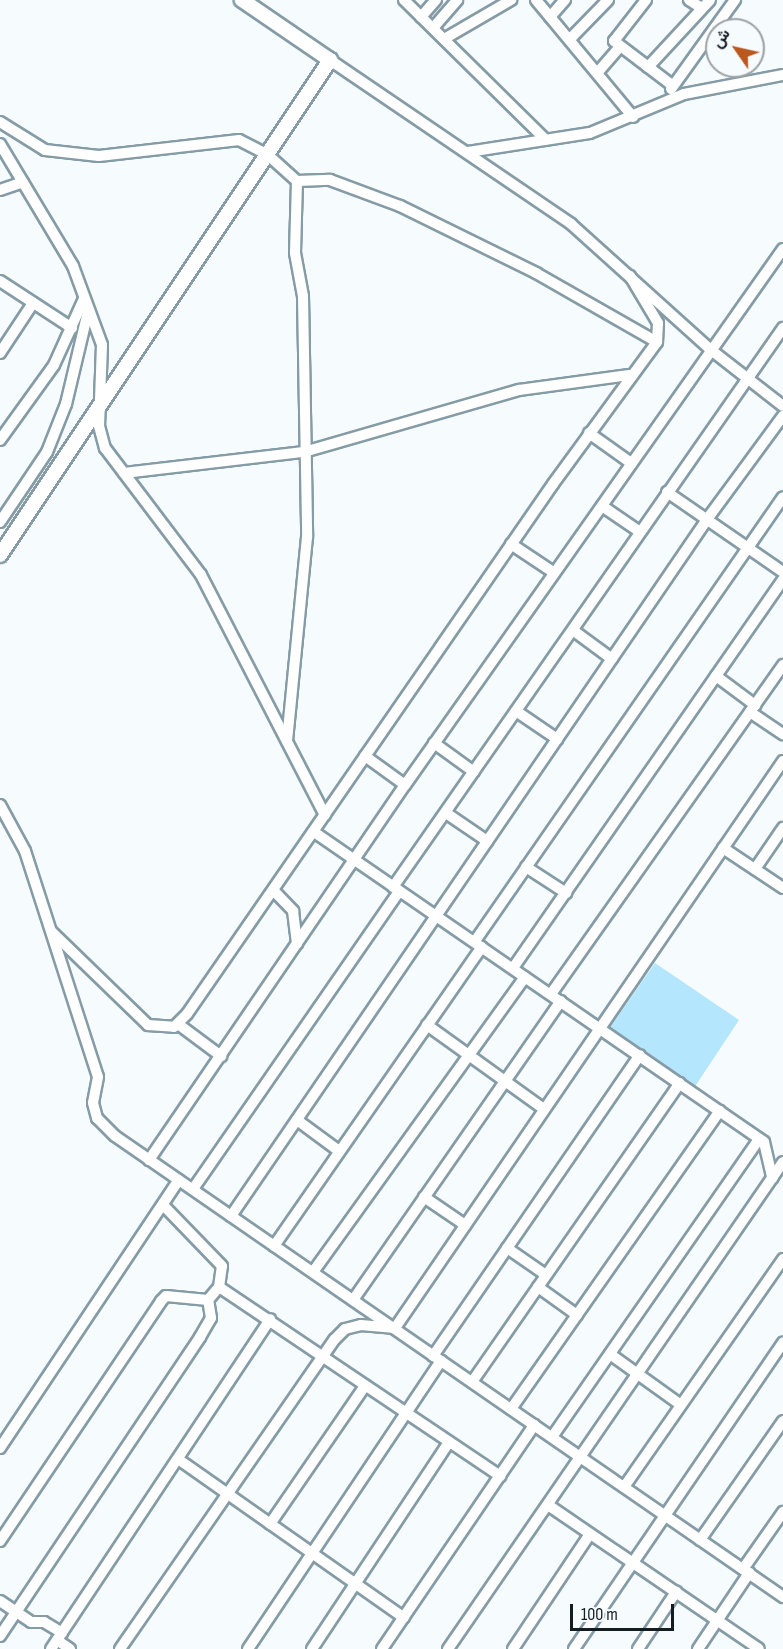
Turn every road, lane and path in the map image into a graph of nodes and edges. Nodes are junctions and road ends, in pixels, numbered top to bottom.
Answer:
1 (242, 0) edge
2 (404, 0) edge
3 (436, 0) edge
4 (457, 0) edge
5 (511, 0) edge
6 (536, 0) edge
7 (565, 0) edge
8 (608, 0) edge
9 (646, 0) edge
10 (689, 0) edge
11 (731, 2) edge
12 (706, 4) edge
13 (421, 17) junction
14 (550, 17) junction
15 (433, 28) junction
16 (571, 38) junction
17 (444, 39) junction
18 (620, 47) junction
19 (330, 60) junction
20 (648, 67) junction
21 (598, 72) junction
22 (783, 75) edge
23 (674, 86) junction
24 (662, 102) junction
25 (633, 117) junction
26 (0, 122) edge
27 (546, 140) junction
28 (0, 144) edge
29 (468, 152) junction
30 (268, 155) junction
31 (297, 181) junction
32 (23, 182) junction
33 (0, 190) edge
34 (783, 249) edge
35 (630, 276) junction
36 (0, 281) edge
37 (84, 298) junction
38 (33, 303) junction
39 (89, 310) junction
40 (72, 328) junction
41 (783, 328) edge
42 (657, 342) junction
43 (2, 345) edge
44 (711, 350) junction
45 (629, 375) junction
46 (747, 378) junction
47 (102, 403) junction
48 (783, 406) edge
49 (783, 416) edge
50 (589, 433) junction
51 (0, 440) edge
52 (304, 452) junction
53 (631, 463) junction
54 (124, 473) junction
55 (668, 492) junction
56 (783, 498) edge
57 (602, 506) junction
58 (4, 510) edge
59 (708, 518) junction
60 (0, 522) edge
61 (22, 523) junction
62 (640, 532) junction
63 (511, 544) junction
64 (747, 546) junction
65 (0, 555) edge
66 (553, 572) junction
67 (783, 572) edge
68 (783, 580) edge
69 (574, 631) junction
70 (612, 659) junction
71 (783, 665) edge
72 (716, 676) junction
73 (753, 708) junction
74 (516, 711) junction
75 (783, 734) edge
76 (557, 739) junction
77 (287, 740) junction
78 (435, 743) junction
79 (364, 756) junction
80 (782, 764) edge
81 (474, 772) junction
82 (405, 785) junction
83 (0, 805) edge
84 (446, 813) junction
85 (325, 815) junction
86 (783, 828) edge
87 (314, 832) junction
88 (488, 841) junction
89 (723, 848) junction
90 (354, 861) junction
91 (526, 867) junction
92 (755, 869) junction
93 (783, 888) edge
94 (396, 889) junction
95 (274, 891) junction
96 (566, 894) junction
97 (436, 916) junction
98 (51, 930) junction
99 (297, 944) junction
100 (478, 944) junction
101 (513, 968) junction
102 (525, 977) junction
103 (551, 994) junction
104 (561, 1001) junction
105 (178, 1024) junction
106 (427, 1025) junction
107 (599, 1027) junction
108 (470, 1055) junction
109 (640, 1055) junction
110 (220, 1056) junction
111 (505, 1081) junction
112 (680, 1083) junction
113 (544, 1109) junction
114 (720, 1111) junction
115 (297, 1120) junction
116 (759, 1139) junction
117 (339, 1151) junction
118 (149, 1160) junction
119 (783, 1162) edge
120 (772, 1178) junction
121 (179, 1180) junction
122 (193, 1190) junction
123 (424, 1197) junction
124 (163, 1205) junction
125 (231, 1216) junction
126 (465, 1225) junction
127 (274, 1246) junction
128 (507, 1248) junction
129 (783, 1259) edge
130 (313, 1272) junction
131 (546, 1275) junction
132 (219, 1287) junction
133 (538, 1287) junction
134 (208, 1300) junction
135 (353, 1300) junction
136 (577, 1315) junction
137 (270, 1320) junction
138 (395, 1328) junction
139 (783, 1343) edge
140 (610, 1354) junction
141 (322, 1356) junction
142 (437, 1358) junction
143 (638, 1374) junction
144 (472, 1382) junction
145 (365, 1386) junction
146 (681, 1405) junction
147 (511, 1409) junction
148 (406, 1413) junction
149 (783, 1421) edge
150 (534, 1425) junction
151 (552, 1437) junction
152 (449, 1442) junction
153 (0, 1448) edge
154 (580, 1457) junction
155 (178, 1459) junction
156 (500, 1476) junction
157 (624, 1487) junction
158 (227, 1494) junction
159 (548, 1505) junction
160 (783, 1512) edge
161 (664, 1515) junction
162 (270, 1524) junction
163 (590, 1534) junction
164 (700, 1540) junction
165 (0, 1541) edge
166 (312, 1553) junction
167 (632, 1562) junction
168 (746, 1571) junction
169 (355, 1584) junction
170 (676, 1592) junction
171 (782, 1594) edge
172 (0, 1601) edge
173 (16, 1612) junction
174 (404, 1618) junction
175 (717, 1620) junction
176 (0, 1636) edge
177 (56, 1641) edge
178 (70, 1649) edge
179 (120, 1649) edge
180 (248, 1649) edge
181 (312, 1649) edge
182 (382, 1649) edge
183 (448, 1649) edge
184 (513, 1649) edge
185 (574, 1649) edge
186 (638, 1649) edge
187 (698, 1649) edge
188 (759, 1649) edge

1 - 19 main road
2 - 13 street
3 - 13 street
4 - 15 street
5 - 17 street
6 - 14 street
7 - 14 street
8 - 16 street
9 - 18 street
10 - 12 street
11 - 23 street
12 - 20 street
13 - 15 street
14 - 16 street
15 - 17 street
16 - 21 street
17 - 27 street
18 - 20 street
18 - 21 street
19 - 29 street
19 - 30 main road
20 - 23 street
21 - 25 street
22 - 24 street
23 - 24 street
24 - 25 street
25 - 27 street
26 - 30 street
27 - 29 street
28 - 32 street
29 - 35 street
30 - 31 street
30 - 47 main road
31 - 42 street
31 - 52 street
32 - 33 street
32 - 37 street
34 - 44 street
35 - 42 street
35 - 44 street
36 - 38 street
37 - 39 street
37 - 40 street
38 - 40 street
38 - 43 street
39 - 47 street
39 - 58 street
40 - 51 street
41 - 46 street
42 - 45 street
44 - 46 street
44 - 53 street
45 - 50 street
45 - 52 street
46 - 48 street
46 - 55 street
47 - 54 street
47 - 61 main road
49 - 59 street
50 - 53 street
50 - 63 street
52 - 54 street
52 - 77 street
53 - 57 street
54 - 77 street
55 - 59 street
55 - 62 street
56 - 64 street
57 - 62 street
57 - 66 street
58 - 60 street
58 - 61 street
59 - 64 street
59 - 70 street
61 - 65 main road
62 - 69 street
63 - 66 street
63 - 79 street
64 - 67 street
64 - 91 street
66 - 78 street
68 - 72 street
69 - 70 street
69 - 74 street
70 - 76 street
71 - 73 street
72 - 73 street
72 - 96 street
73 - 75 street
73 - 103 street
74 - 76 street
74 - 81 street
76 - 88 street
77 - 85 street
78 - 81 street
78 - 82 street
79 - 82 street
79 - 85 street
80 - 89 street
81 - 84 street
82 - 90 street
83 - 98 street
84 - 88 street
84 - 94 street
85 - 87 street
86 - 92 street
87 - 90 street
87 - 95 street
88 - 97 street
89 - 92 street
89 - 107 street
90 - 94 street
90 - 99 street
91 - 96 street
91 - 100 street
92 - 93 street
94 - 97 street
94 - 122 street
95 - 99 street
95 - 105 street
96 - 101 street
97 - 100 street
97 - 115 street
98 - 105 street
98 - 118 street
99 - 110 street
100 - 101 street
100 - 106 street
101 - 102 street
102 - 103 street
102 - 108 street
103 - 104 street
104 - 107 street
104 - 111 street
105 - 110 street
106 - 108 street
106 - 117 street
107 - 109 street
107 - 113 street
108 - 111 street
108 - 130 street
109 - 112 street
109 - 128 street
110 - 118 street
111 - 113 street
111 - 123 street
112 - 114 street
112 - 131 street
113 - 126 street
114 - 116 street
114 - 136 street
115 - 117 street
115 - 125 street
116 - 120 street
116 - 140 street
117 - 127 street
118 - 121 street
119 - 120 street
120 - 143 street
121 - 122 street
121 - 124 street
122 - 125 street
123 - 126 street
123 - 135 street
124 - 132 street
124 - 153 street
125 - 127 street
126 - 138 street
127 - 130 street
128 - 131 street
128 - 142 street
129 - 146 street
130 - 135 street
131 - 133 street
132 - 134 street
132 - 137 street
133 - 136 street
133 - 144 street
134 - 165 street
134 - 173 street
135 - 138 street
136 - 147 street
137 - 141 street
137 - 155 street
138 - 141 street
138 - 142 street
139 - 161 street
140 - 143 street
140 - 151 street
141 - 145 street
141 - 158 street
142 - 144 street
142 - 148 street
143 - 146 street
143 - 154 street
144 - 147 street
145 - 148 street
145 - 162 street
146 - 157 street
147 - 150 street
148 - 152 street
148 - 166 street
149 - 164 street
150 - 151 street
150 - 156 street
151 - 154 street
152 - 156 street
152 - 169 street
154 - 157 street
154 - 159 street
155 - 158 street
155 - 177 street
156 - 174 street
157 - 161 street
158 - 162 street
158 - 179 street
159 - 163 street
159 - 183 street
160 - 168 street
161 - 164 street
161 - 167 street
162 - 166 street
163 - 167 street
163 - 184 street
164 - 168 street
166 - 169 street
166 - 180 street
167 - 170 street
167 - 185 street
168 - 171 street
168 - 175 street
169 - 174 street
169 - 181 street
170 - 175 street
170 - 186 street
172 - 173 street
173 - 176 street
173 - 177 street
174 - 182 street
175 - 187 street
175 - 188 street
177 - 178 street

